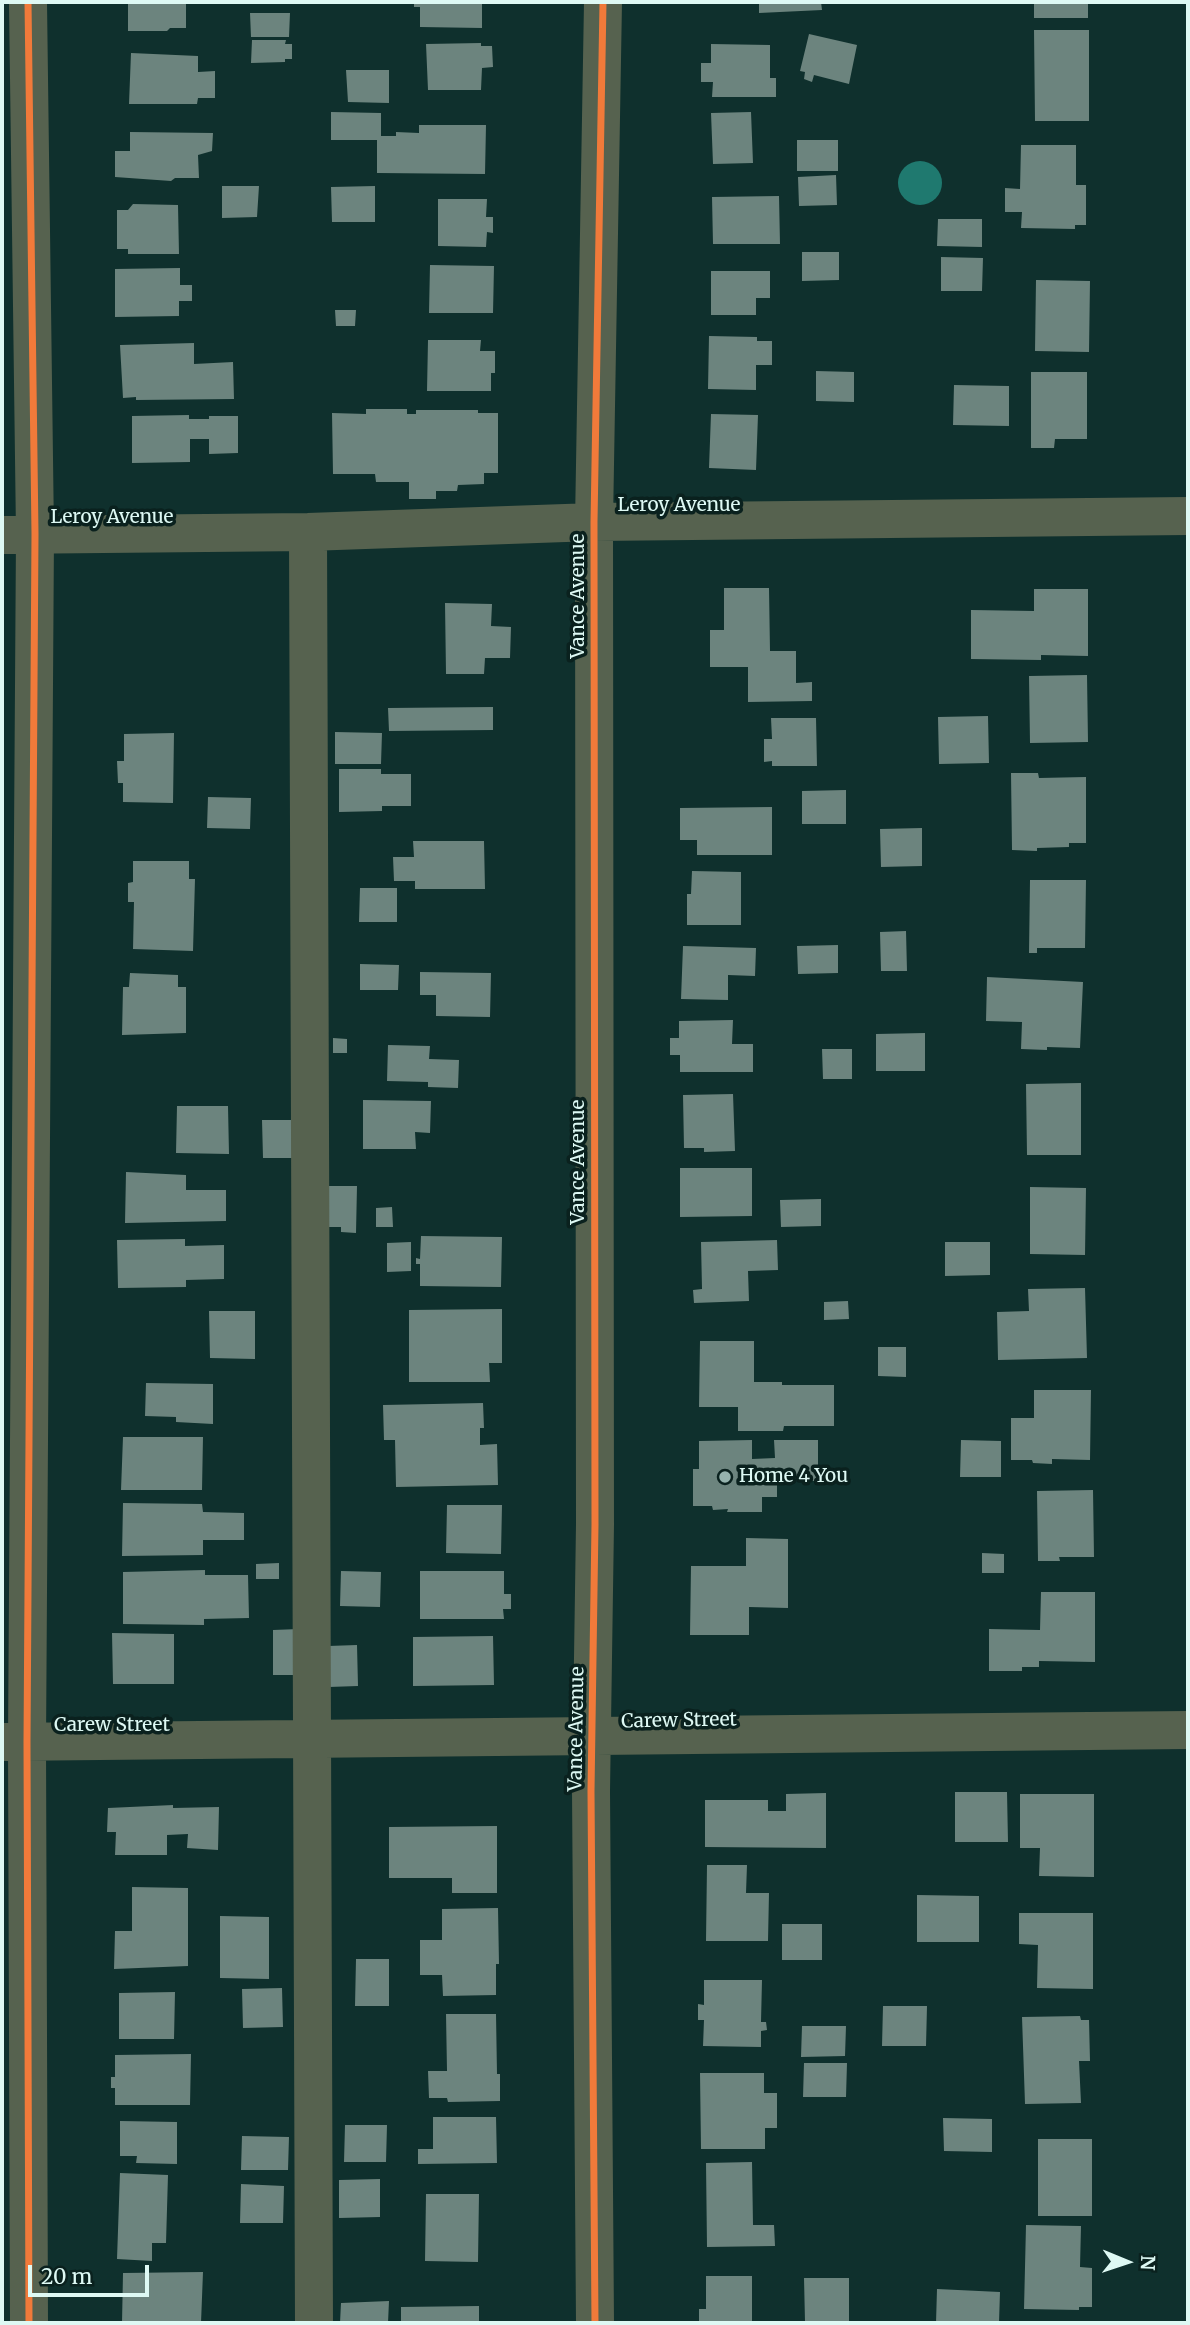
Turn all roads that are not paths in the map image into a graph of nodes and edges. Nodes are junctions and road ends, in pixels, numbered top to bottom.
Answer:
1 (28, 2) edge
2 (603, 2) edge
3 (1188, 516) edge
4 (594, 522) junction
5 (308, 532) junction
6 (18, 535) edge
7 (1188, 1730) edge
8 (593, 1737) junction
9 (311, 1740) junction
10 (14, 1742) edge
11 (29, 2323) edge
12 (314, 2323) edge
13 (595, 2323) edge

1 - 6 street
2 - 4 street, Vance Avenue
3 - 4 street, Leroy Avenue
4 - 5 street, Leroy Avenue
4 - 8 street, Vance Avenue
5 - 6 street, Leroy Avenue
5 - 9 street
6 - 10 street
7 - 8 street, Carew Street
8 - 9 street, Carew Street
8 - 13 street, Vance Avenue
9 - 10 street, Carew Street
9 - 12 street
10 - 11 street

